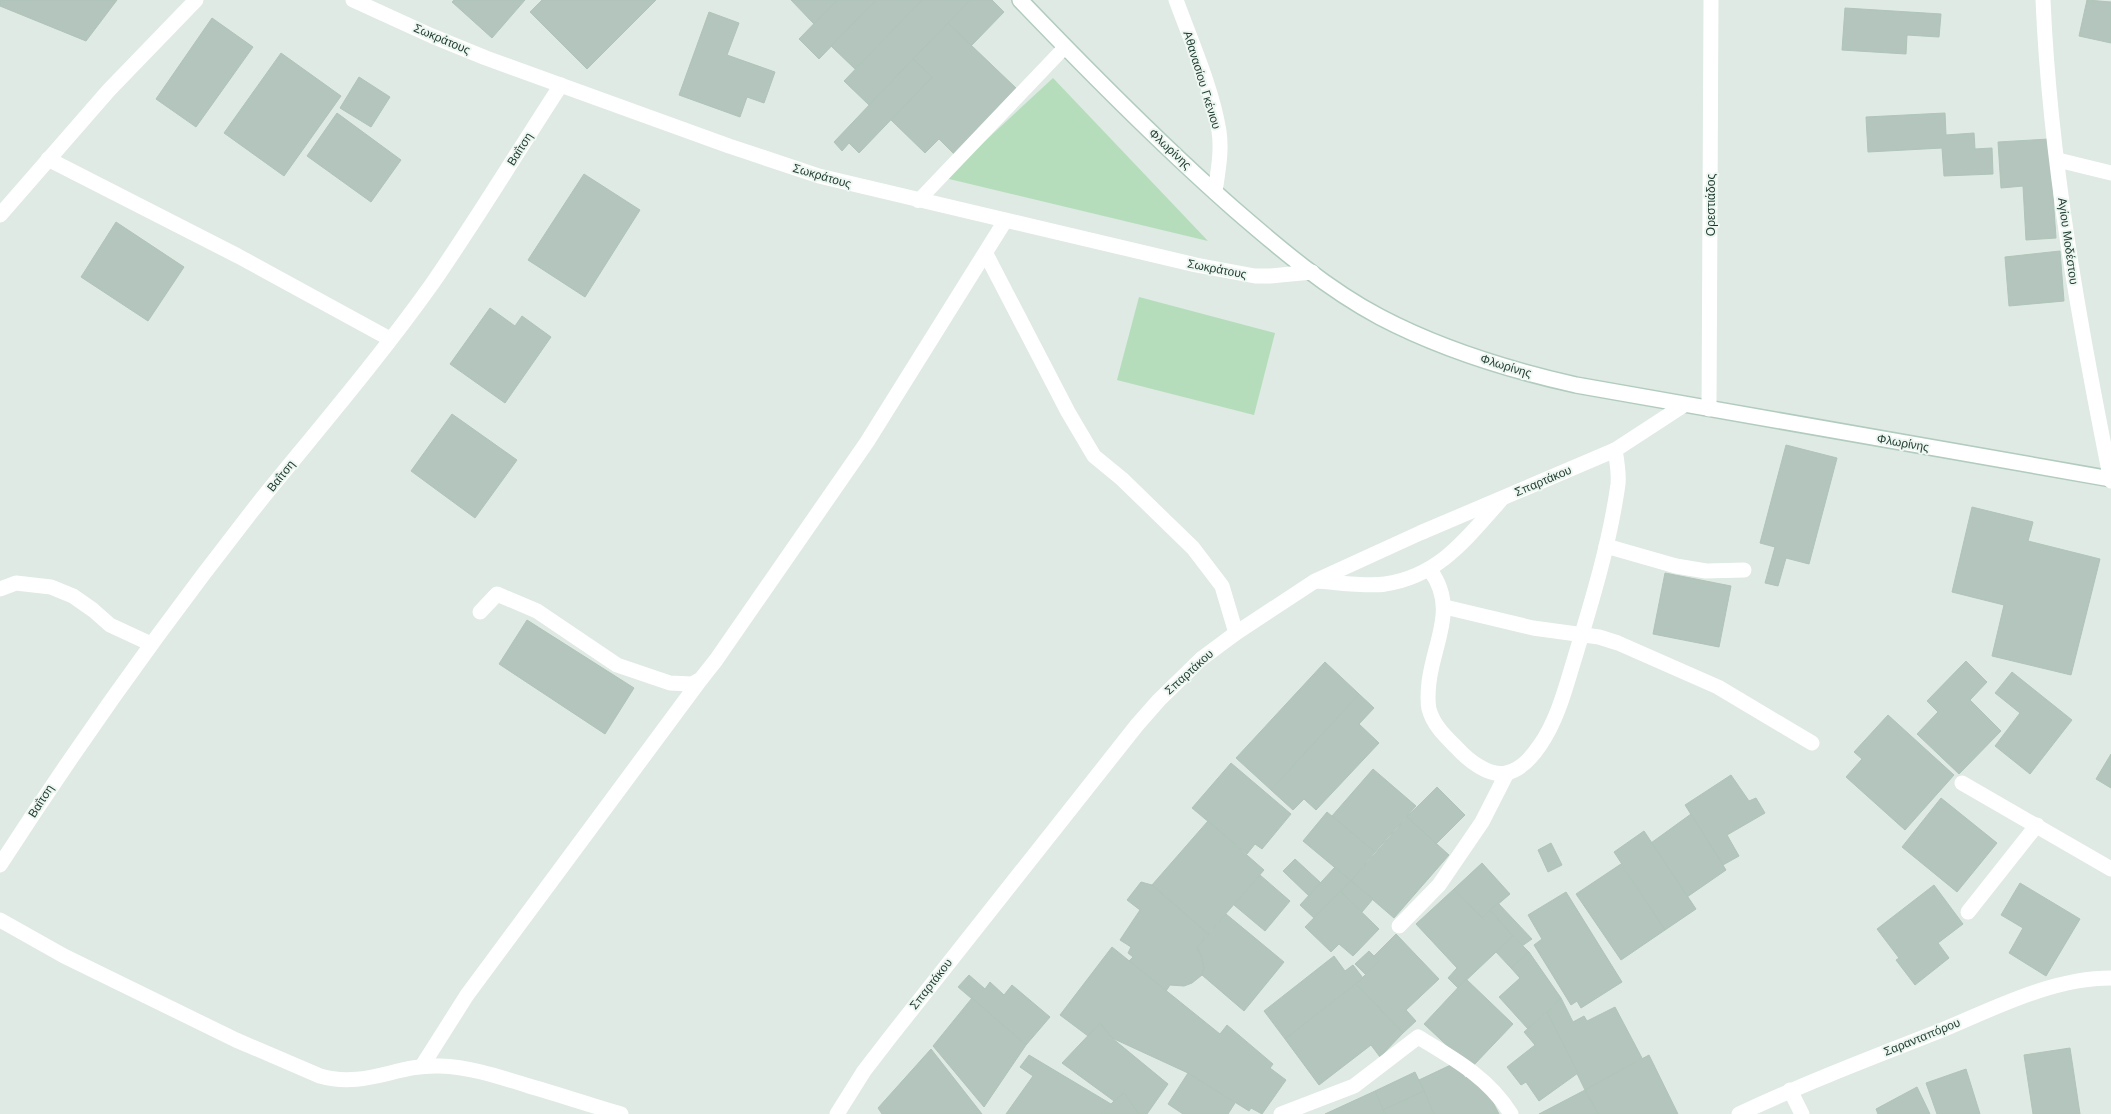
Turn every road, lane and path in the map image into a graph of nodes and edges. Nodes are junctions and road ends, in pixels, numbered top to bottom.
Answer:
1 (196, 0) edge
2 (1020, 0) edge
3 (1176, 0) edge
4 (1711, 0) edge
5 (2043, 0) edge
6 (361, 1) edge
7 (1065, 47) junction
8 (561, 85) junction
9 (48, 159) junction
10 (2058, 160) junction
11 (2111, 173) edge
12 (1215, 192) junction
13 (918, 201) junction
14 (0, 215) edge
15 (1005, 221) junction
16 (986, 254) junction
17 (1312, 272) junction
18 (390, 339) junction
19 (1684, 405) junction
20 (1709, 409) junction
21 (1615, 450) junction
22 (2111, 480) edge
23 (1502, 498) junction
24 (1606, 546) junction
25 (1430, 570) junction
26 (1744, 570) dead end
27 (1315, 581) junction
28 (0, 589) edge
29 (1445, 607) junction
30 (480, 612) dead end
31 (1236, 633) junction
32 (1581, 636) junction
33 (151, 644) junction
34 (701, 679) junction
35 (1812, 743) dead end
36 (1507, 773) junction
37 (1962, 783) dead end
38 (2036, 825) junction
39 (0, 865) edge
40 (2111, 869) edge
41 (1968, 912) dead end
42 (0, 920) edge
43 (1398, 926) dead end
44 (2111, 978) edge
45 (422, 1066) junction
46 (1790, 1090) junction
47 (621, 1114) edge
48 (837, 1114) edge
49 (1281, 1114) edge
50 (1512, 1114) edge
51 (1738, 1114) edge
52 (1802, 1114) edge

1 - 9 street
2 - 7 street, Φλωρίνης
3 - 12 street, Αθανασίου Γκένιου
4 - 20 street, Ορεστιάδος
5 - 10 street, Αγίου Μοδέστου
6 - 8 street, Σωκράτους
7 - 12 street, Φλωρίνης
7 - 13 lane
8 - 13 street, Σωκράτους
8 - 18 street, Βαΐτση
9 - 14 street
9 - 18 street
10 - 11 street
10 - 22 street, Αγίου Μοδέστου
12 - 17 street, Φλωρίνης
13 - 15 street, Σωκράτους
15 - 16 street
15 - 17 street, Σωκράτους
16 - 31 street
16 - 34 street
17 - 19 street, Φλωρίνης
18 - 33 street, Βαΐτση
19 - 20 street, Φλωρίνης
19 - 21 street, Σπαρτάκου
20 - 22 street, Φλωρίνης
21 - 23 street, Σπαρτάκου
21 - 24 street
23 - 25 street
23 - 27 street, Σπαρτάκου
24 - 26 street
24 - 32 street
25 - 27 street
25 - 29 street
27 - 31 street, Σπαρτάκου
28 - 33 street
29 - 32 street
29 - 36 street
30 - 34 street
31 - 48 street, Σπαρτάκου
32 - 35 street
32 - 36 street
33 - 39 street, Βαΐτση
34 - 45 street
36 - 43 street
37 - 38 street
38 - 40 street
38 - 41 street
42 - 45 street
44 - 46 street, Σαρανταπόρου
45 - 47 street
46 - 51 street, Σαρανταπόρου
46 - 52 street
49 - 50 street

